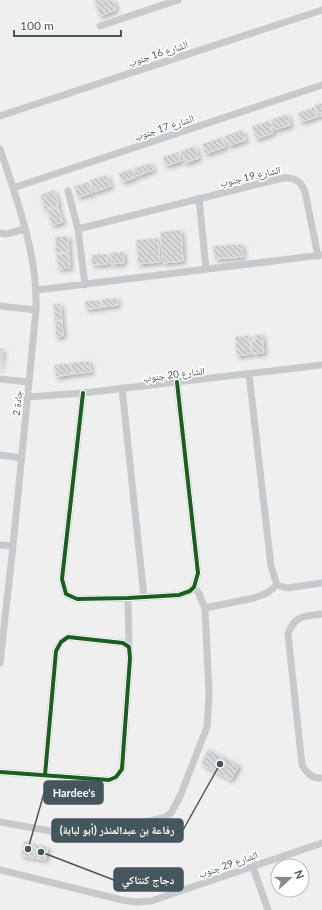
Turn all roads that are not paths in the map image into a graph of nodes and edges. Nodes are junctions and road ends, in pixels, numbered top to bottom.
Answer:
1 (178, 0) edge
2 (322, 10) edge
3 (100, 26) dead end
4 (322, 85) edge
5 (0, 116) edge
6 (0, 149) edge
7 (13, 188) junction
8 (68, 191) dead end
9 (199, 198) junction
10 (25, 229) junction
11 (78, 229) junction
12 (0, 233) edge
13 (320, 256) edge
14 (206, 269) junction
15 (84, 285) junction
16 (37, 290) junction
17 (0, 306) edge
18 (36, 310) junction
19 (322, 365) edge
20 (322, 373) edge
21 (248, 374) junction
22 (0, 379) edge
23 (28, 382) junction
24 (177, 382) junction
25 (122, 388) junction
26 (83, 393) junction
27 (27, 398) junction
28 (0, 455) edge
29 (22, 458) junction
30 (0, 545) edge
31 (14, 546) junction
32 (322, 584) edge
33 (277, 585) junction
34 (194, 587) junction
35 (144, 597) junction
36 (128, 598) junction
37 (205, 608) junction
38 (322, 614) edge
39 (2, 637) edge
40 (129, 647) junction
41 (0, 663) edge
42 (0, 772) edge
43 (45, 774) junction
44 (322, 778) edge
45 (0, 822) edge
46 (322, 843) edge
47 (253, 867) junction
48 (0, 870) edge
49 (268, 910) edge

1 - 3 street
2 - 5 street, الشارع 16 جنوب
4 - 7 street, الشارع 17 جنوب
6 - 7 street, جادة 2
7 - 10 street, جادة 2
8 - 11 street
9 - 11 street, الشارع 19 جنوب
9 - 13 street, الشارع 19 جنوب
9 - 14 street
10 - 12 street
10 - 16 street, جادة 2
11 - 15 street
13 - 14 street, الشارع 19 جنوب
14 - 15 street, الشارع 19 جنوب
15 - 16 street, الشارع 19 جنوب
16 - 18 street, جادة 2
17 - 18 street
18 - 23 street, جادة 2
19 - 20 street
19 - 21 street, الشارع 20 جنوب
21 - 24 street, الشارع 20 جنوب
21 - 33 street
22 - 23 street
23 - 27 street, جادة 2
24 - 25 street, الشارع 20 جنوب
24 - 34 street
25 - 26 street, الشارع 20 جنوب
25 - 35 street
26 - 27 street, الشارع 20 جنوب
26 - 36 street
27 - 29 street, جادة 2
28 - 29 street
29 - 31 street, جادة 2
30 - 31 street
31 - 39 street, جادة 2
32 - 33 street
33 - 37 street
34 - 35 street
34 - 37 street
35 - 36 street
36 - 40 street
37 - 45 street
38 - 44 street
39 - 41 street, جادة 2
40 - 43 street
40 - 43 street
42 - 43 street
46 - 47 street, الشارع 29 جنوب
47 - 48 street, الشارع 29 جنوب
47 - 49 street

